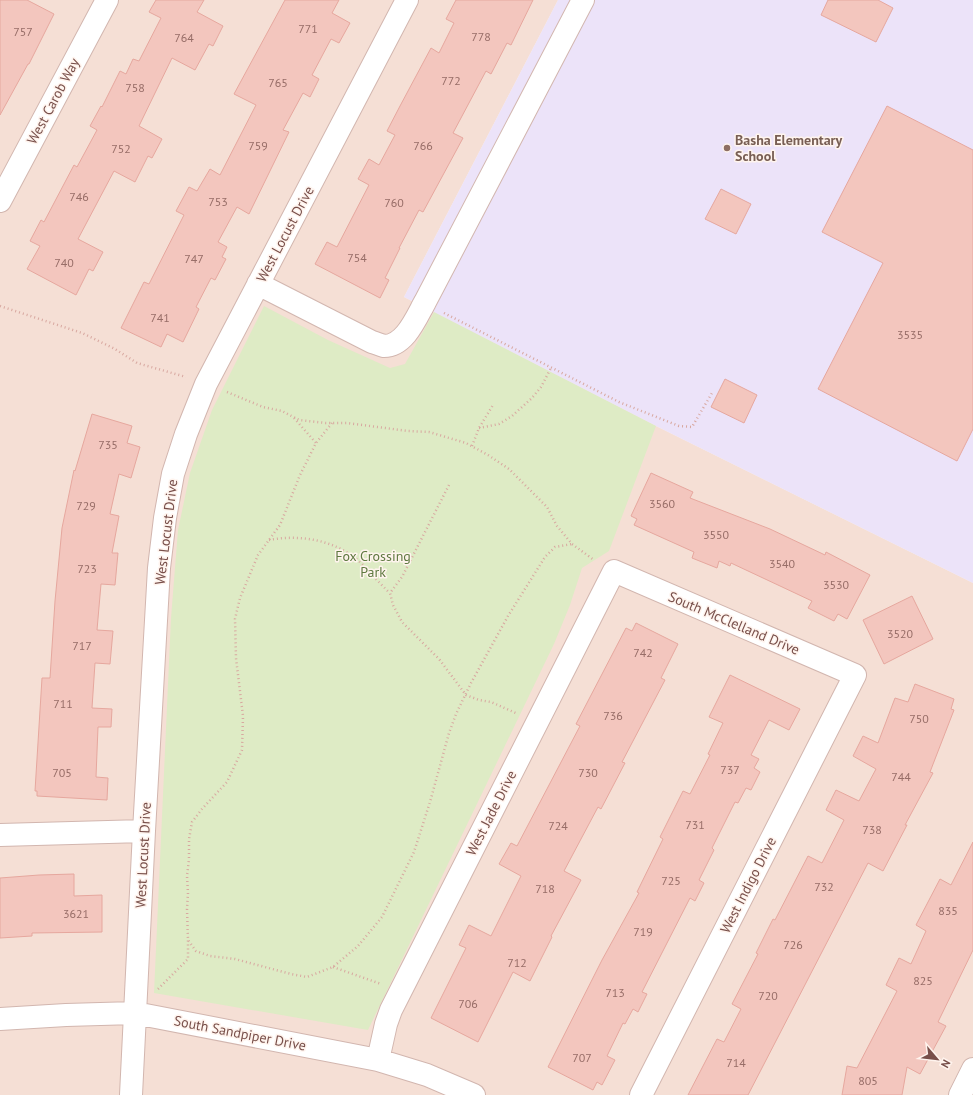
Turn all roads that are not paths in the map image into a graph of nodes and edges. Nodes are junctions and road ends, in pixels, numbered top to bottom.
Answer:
1 (107, 0) edge
2 (407, 0) edge
3 (583, 0) edge
4 (0, 201) edge
5 (258, 284) junction
6 (614, 571) joint
7 (855, 675) joint
8 (144, 831) junction
9 (0, 835) edge
10 (135, 1013) junction
11 (0, 1019) edge
12 (378, 1060) junction
13 (973, 1069) edge
14 (131, 1095) edge
15 (474, 1095) edge
16 (641, 1095) edge
17 (960, 1095) edge

1 - 4 street, West Carob Way
2 - 5 street, West Locust Drive
3 - 5 street
5 - 8 street, West Locust Drive
6 - 7 street, South McClelland Drive
6 - 12 street, West Jade Drive
7 - 16 street, West Indigo Drive
8 - 9 street
8 - 10 street, West Locust Drive
10 - 11 street, South Sandpiper Drive
10 - 12 street, South Sandpiper Drive
10 - 14 street, West Locust Drive
12 - 15 street, South Sandpiper Drive
13 - 17 street

